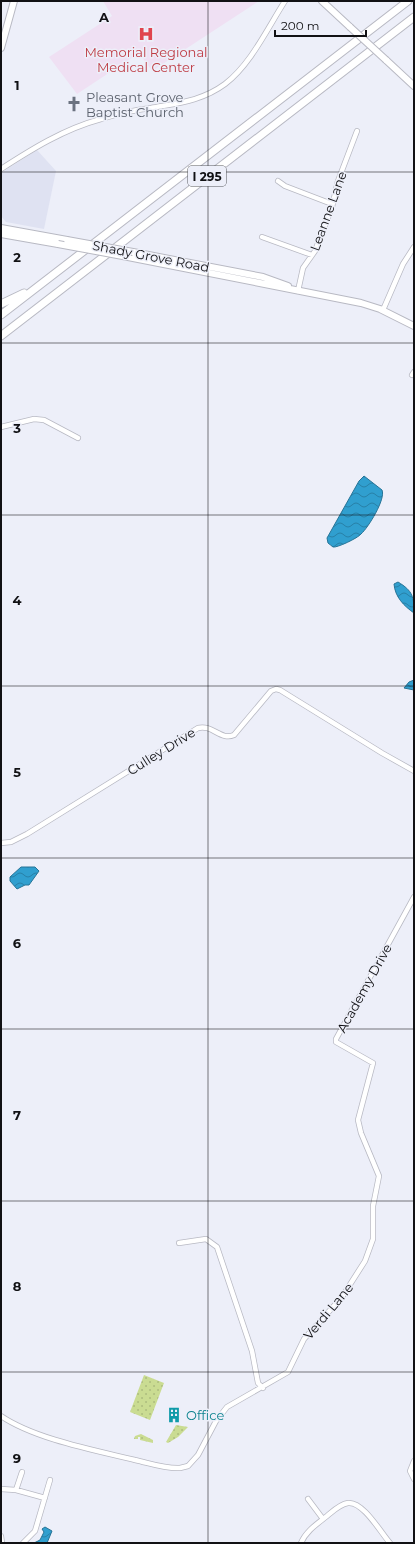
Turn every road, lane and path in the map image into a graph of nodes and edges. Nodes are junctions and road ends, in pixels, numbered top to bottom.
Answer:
1 (14, 1) edge
2 (285, 1) edge
3 (322, 1) edge
4 (408, 1) edge
5 (414, 17) edge
6 (1, 48) edge
7 (414, 86) edge
8 (357, 131) dead end
9 (1, 169) edge
10 (278, 181) dead end
11 (332, 204) junction
12 (1, 228) edge
13 (1, 234) edge
14 (262, 237) dead end
15 (414, 247) edge
16 (312, 255) junction
17 (188, 266) junction
18 (40, 285) junction
19 (298, 291) junction
20 (1, 304) edge
21 (383, 310) junction
22 (1, 314) edge
23 (414, 326) edge
24 (13, 327) junction
25 (1, 336) edge
26 (1, 340) edge
27 (1, 427) edge
28 (78, 438) dead end
29 (414, 770) edge
30 (1, 843) edge
31 (414, 897) edge
32 (361, 1133) joint
33 (179, 1243) dead end
34 (263, 1388) junction
35 (1, 1416) edge
36 (414, 1462) edge
37 (22, 1472) dead end
38 (414, 1479) edge
39 (50, 1480) dead end
40 (1, 1489) edge
41 (16, 1490) junction
42 (45, 1498) junction
43 (308, 1499) dead end
44 (323, 1519) junction
45 (1, 1536) edge
46 (2, 1543) edge
47 (23, 1543) edge
48 (301, 1543) edge
49 (390, 1543) edge

1 - 6 main road
2 - 9 street
3 - 7 main road, bridge
4 - 18 highway, I 295
5 - 24 highway, I 295
8 - 11 street, Leanne Lane
10 - 11 street
11 - 16 street, Leanne Lane
12 - 17 main road, Shady Grove Road, bridge
13 - 17 main road, Shady Grove Road, bridge
14 - 16 street
15 - 21 street
16 - 19 street, Leanne Lane
17 - 19 main road, Shady Grove Road
18 - 20 highway
18 - 22 highway, I 295
19 - 21 main road, Shady Grove Road
21 - 23 main road, Shady Grove Road
24 - 25 highway, I 295
24 - 26 highway
27 - 28 street
29 - 30 street, Culley Drive
31 - 32 street, Academy Drive
32 - 34 street, Verdi Lane
33 - 34 street
34 - 35 street, Verdi Lane
36 - 38 street
37 - 41 street
39 - 42 street
40 - 41 street
41 - 42 street
42 - 47 street
43 - 44 street
44 - 48 street
44 - 49 street
45 - 46 street

